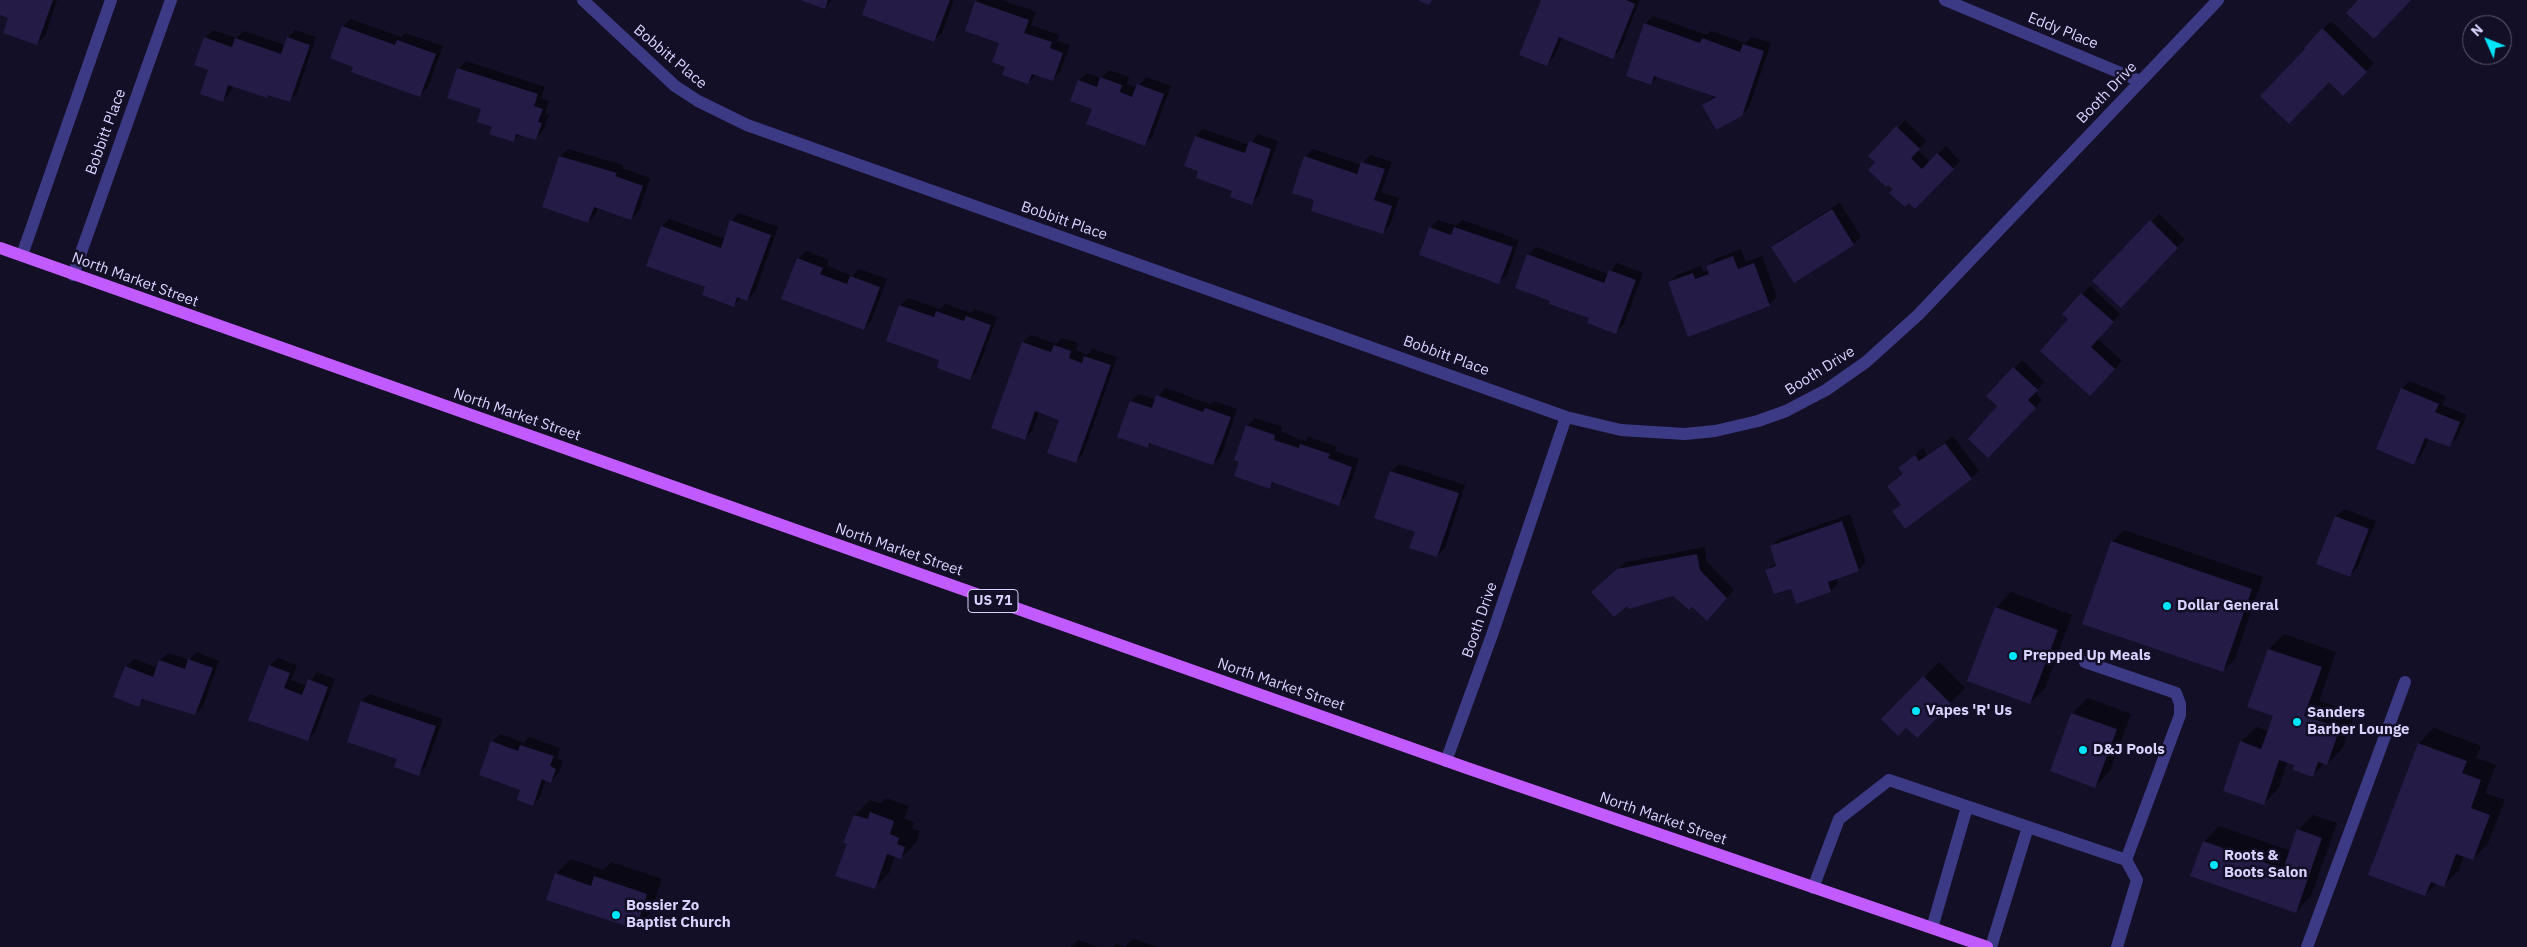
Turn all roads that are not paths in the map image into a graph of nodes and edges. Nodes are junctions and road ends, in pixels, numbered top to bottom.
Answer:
1 (111, 0) edge
2 (171, 0) edge
3 (583, 0) edge
4 (1945, 0) edge
5 (2218, 0) edge
6 (2140, 81) junction
7 (0, 248) edge
8 (22, 255) junction
9 (73, 275) junction
10 (1566, 417) junction
11 (2085, 662) dead end
12 (2405, 682) dead end
13 (1446, 761) junction
14 (1967, 807) junction
15 (2028, 827) junction
16 (2126, 860) junction
17 (1813, 888) junction
18 (1932, 928) junction
19 (1989, 947) edge
20 (2117, 947) edge
21 (2307, 947) edge

1 - 8 street
2 - 9 street, Bobbitt Place
3 - 10 street, Bobbitt Place
4 - 6 street, Eddy Place
5 - 6 street, Booth Drive
6 - 10 street, Booth Drive
7 - 8 main road, North Market Street / US 71
8 - 9 main road, North Market Street / US 71
9 - 13 main road, North Market Street / US 71
10 - 13 street, Booth Drive
11 - 16 street
12 - 21 street
13 - 17 main road, North Market Street / US 71
14 - 15 street
14 - 17 street
14 - 18 street
15 - 16 street
15 - 19 street
16 - 20 street
17 - 18 main road, North Market Street / US 71
18 - 19 main road, North Market Street / US 71

